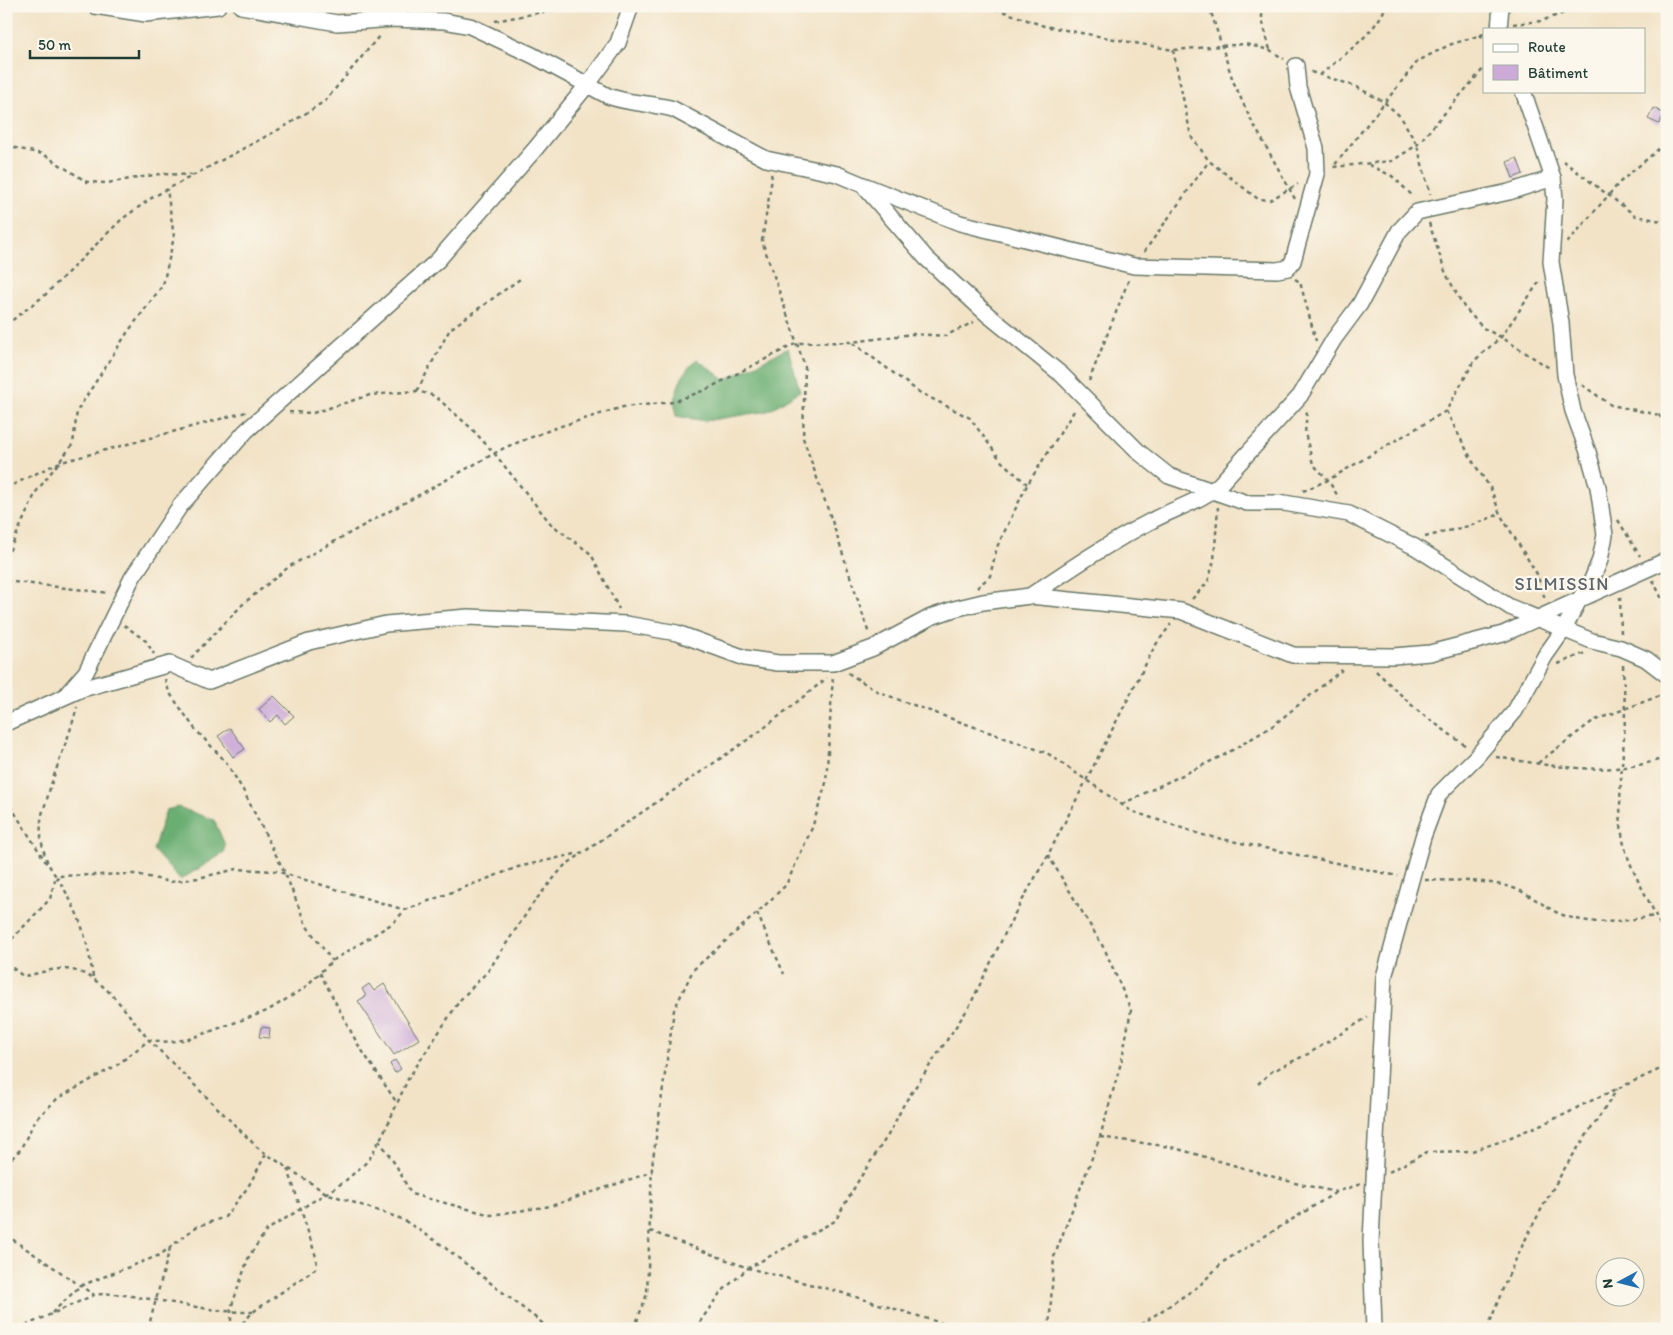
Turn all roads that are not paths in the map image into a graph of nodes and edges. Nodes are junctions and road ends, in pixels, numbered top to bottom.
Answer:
1 (95, 6) edge
2 (218, 6) edge
3 (241, 6) edge
4 (631, 6) edge
5 (1501, 6) edge
6 (1503, 28) edge
7 (1296, 66) road end
8 (588, 84) junction
9 (1523, 92) edge
10 (1553, 178) junction
11 (863, 185) junction
12 (1215, 493) junction
13 (1667, 560) edge
14 (1030, 596) junction
15 (1579, 600) junction
16 (1543, 615) junction
17 (1564, 629) junction
18 (1667, 675) edge
19 (65, 697) junction
20 (9, 724) edge
21 (1374, 1329) edge

1 - 2 street
3 - 8 street
4 - 8 street
5 - 6 street
7 - 11 street
8 - 11 street
8 - 19 street
9 - 10 street
10 - 12 street
10 - 15 street
11 - 12 street
12 - 14 street
12 - 16 street
13 - 15 street
14 - 16 street
14 - 19 street
15 - 16 street
15 - 17 street
16 - 17 street
17 - 18 street
17 - 21 street
19 - 20 street

